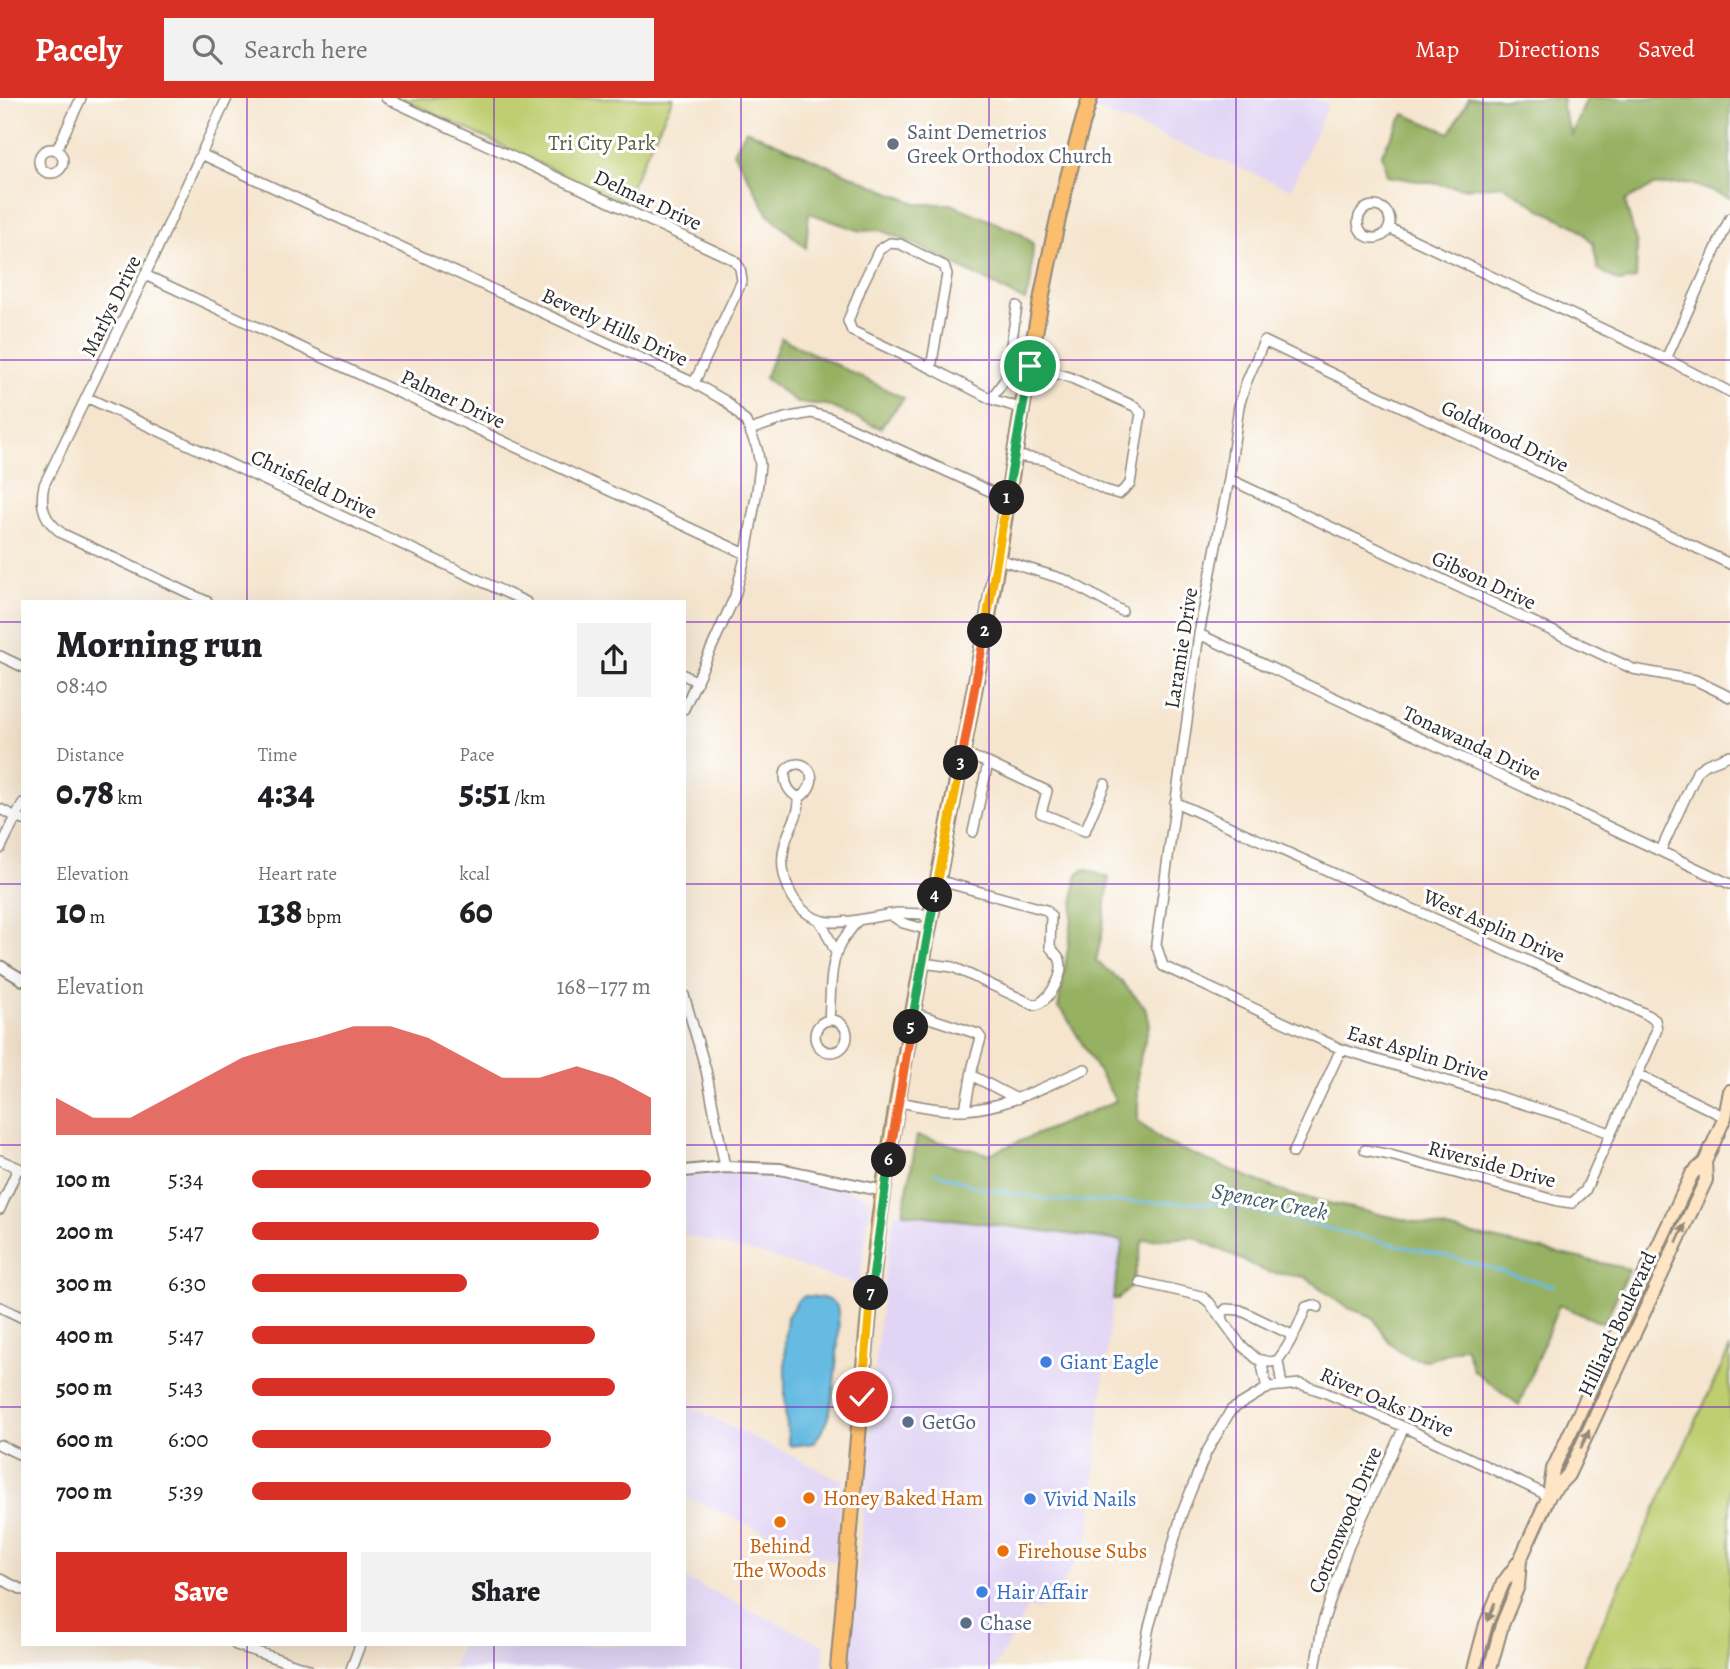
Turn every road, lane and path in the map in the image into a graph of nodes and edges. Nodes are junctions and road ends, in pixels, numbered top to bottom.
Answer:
1 (81, 98) edge
2 (227, 98) edge
3 (386, 98) edge
4 (1090, 98) edge
5 (57, 149) dead end
6 (201, 154) junction
7 (1730, 218) edge
8 (1389, 228) dead end
9 (145, 275) junction
10 (1017, 306) dead end
11 (1264, 341) joint
12 (1665, 359) junction
13 (1030, 366) junction
14 (931, 368) junction
15 (694, 383) junction
16 (1730, 392) edge
17 (86, 397) junction
18 (991, 399) junction
19 (1023, 409) junction
20 (750, 430) junction
21 (1016, 456) junction
22 (1229, 479) junction
23 (1007, 499) junction
24 (746, 554) junction
25 (998, 559) junction
26 (1730, 564) edge
27 (204, 600) edge
28 (523, 600) edge
29 (1122, 611) dead end
30 (1199, 635) junction
31 (0, 656) edge
32 (21, 666) edge
33 (686, 677) edge
34 (697, 682) junction
35 (1730, 697) edge
36 (686, 705) edge
37 (963, 754) junction
38 (1730, 755) edge
39 (988, 763) junction
40 (1105, 784) dead end
41 (800, 798) dead end
42 (1175, 802) junction
43 (0, 809) edge
44 (19, 819) edge
45 (973, 832) dead end
46 (0, 849) edge
47 (1661, 850) junction
48 (937, 880) junction
49 (1730, 884) edge
50 (819, 920) junction
51 (858, 920) junction
52 (930, 923) junction
53 (836, 953) junction
54 (922, 963) junction
55 (0, 966) edge
56 (1163, 966) joint
57 (21, 979) edge
58 (686, 1002) edge
59 (914, 1013) junction
60 (830, 1020) dead end
61 (1341, 1049) junction
62 (1085, 1069) dead end
63 (1637, 1074) junction
64 (971, 1075) junction
65 (1730, 1091) edge
66 (1017, 1099) junction
67 (899, 1102) junction
68 (965, 1110) junction
69 (1728, 1115) edge
70 (1610, 1133) junction
71 (1364, 1150) dead end
72 (1293, 1153) dead end
73 (0, 1160) edge
74 (725, 1167) junction
75 (21, 1169) edge
76 (686, 1171) edge
77 (884, 1191) junction
78 (0, 1209) edge
79 (1140, 1282) dead end
80 (0, 1307) edge
81 (1318, 1307) dead end
82 (21, 1317) edge
83 (1223, 1320) junction
84 (1294, 1336) junction
85 (1261, 1360) junction
86 (1278, 1360) junction
87 (1282, 1386) junction
88 (1267, 1389) junction
89 (1404, 1427) junction
90 (0, 1445) edge
91 (21, 1455) edge
92 (1549, 1496) junction
93 (1520, 1560) junction
94 (0, 1579) edge
95 (21, 1589) edge
96 (239, 1646) edge
97 (360, 1646) edge
98 (308, 1669) edge
99 (351, 1669) edge
100 (838, 1669) edge
101 (1142, 1669) edge
102 (1315, 1669) edge
103 (1474, 1669) edge
104 (1490, 1669) edge

1 - 5 street
2 - 6 street, Marlys Drive
3 - 15 street, Delmar Drive
4 - 13 main road
6 - 9 street, Marlys Drive
6 - 15 street, Beverly Hills Drive
7 - 12 street
8 - 12 street
9 - 17 street, Marlys Drive
9 - 24 street, Palmer Drive
10 - 18 street
11 - 22 street, Laramie Drive
11 - 26 street, Goldwood Drive
12 - 16 street
13 - 19 main road
13 - 21 street
14 - 14 street
14 - 18 street
15 - 20 street, Beverly Hills Drive
17 - 27 street, Marlys Drive
17 - 28 street, Chrisfield Drive
18 - 19 street
19 - 21 main road
20 - 23 street
20 - 24 street
21 - 23 main road
22 - 30 street, Laramie Drive
22 - 35 street, Gibson Drive
23 - 25 main road
24 - 34 street
25 - 29 street
25 - 37 main road
30 - 42 street, Laramie Drive
30 - 47 street, Tonawanda Drive
31 - 32 street
33 - 34 street
34 - 36 street
37 - 39 street
37 - 48 main road
38 - 47 street
39 - 40 street
39 - 45 street
41 - 50 street
42 - 56 street, Laramie Drive
42 - 63 street, West Asplin Drive
43 - 44 street
44 - 46 street
47 - 49 street, Tonawanda Drive
48 - 52 main road
48 - 54 street
50 - 51 street
50 - 53 street
51 - 52 street
51 - 53 street
52 - 54 main road
53 - 60 street
54 - 59 main road
55 - 57 street
56 - 61 street, East Asplin Drive
58 - 74 street
59 - 64 street
59 - 67 main road
61 - 70 street, East Asplin Drive
61 - 72 street
62 - 66 street
63 - 69 street
63 - 70 street
64 - 66 street
64 - 68 street
65 - 69 main road, Hilliard Boulevard
66 - 68 street
67 - 68 street
67 - 77 main road
69 - 92 main road, Hilliard Boulevard
70 - 71 street, Riverside Drive
73 - 75 street
74 - 76 street
74 - 77 street
75 - 78 street
77 - 100 main road
79 - 83 street
80 - 82 street
81 - 84 street
83 - 84 street
83 - 85 street
84 - 86 street
85 - 86 street
85 - 88 street
86 - 87 street
87 - 88 street, River Oaks Drive
87 - 89 street, River Oaks Drive
88 - 101 street, River Oaks Drive
89 - 92 street, River Oaks Drive
89 - 102 street, Cottonwood Drive
90 - 91 street
92 - 93 main road, Hilliard Boulevard
93 -> 103 main road, Hilliard Boulevard
93 - 104 main road, Hilliard Boulevard
94 - 95 street
96 - 98 street
97 - 99 street

